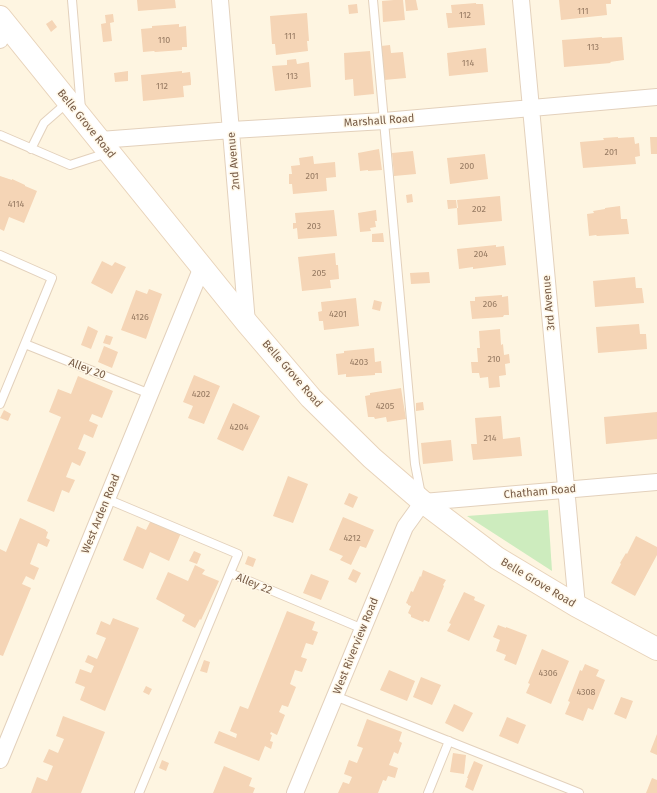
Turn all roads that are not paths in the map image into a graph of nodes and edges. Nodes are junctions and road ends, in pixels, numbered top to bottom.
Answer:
1 (72, 0) edge
2 (220, 0) edge
3 (373, 0) edge
4 (521, 0) edge
5 (2, 28) edge
6 (657, 97) edge
7 (68, 102) junction
8 (531, 108) junction
9 (82, 119) junction
10 (384, 121) junction
11 (232, 130) junction
12 (0, 135) edge
13 (104, 146) junction
14 (31, 149) junction
15 (0, 255) edge
16 (202, 267) junction
17 (247, 323) junction
18 (25, 344) junction
19 (150, 394) junction
20 (0, 404) edge
21 (657, 482) edge
22 (566, 489) junction
23 (107, 499) junction
24 (423, 502) junction
25 (230, 573) junction
26 (577, 606) junction
27 (363, 629) junction
28 (657, 649) edge
29 (336, 696) junction
30 (449, 741) junction
31 (0, 760) edge
32 (139, 793) edge
33 (295, 793) edge
34 (428, 793) edge
35 (579, 793) edge

1 - 9 lane
2 - 11 street, 2nd Avenue
3 - 10 lane
4 - 8 street, 3rd Avenue
5 - 7 main road, Belle Grove Road
6 - 8 street, Marshall Road
7 - 9 main road, Belle Grove Road
7 - 14 lane
8 - 10 street, Marshall Road
8 - 22 street, 3rd Avenue
9 - 13 main road, Belle Grove Road
10 - 11 street, Marshall Road
10 - 24 lane
11 - 13 street, Marshall Road
11 - 17 street, 2nd Avenue
12 - 14 lane
13 - 14 lane
13 - 16 main road, Belle Grove Road
15 - 18 lane
16 - 17 main road, Belle Grove Road
16 - 19 street, West Arden Road
17 - 24 main road, Belle Grove Road
18 - 19 lane, Alley 20
18 - 20 lane
19 - 23 street, West Arden Road
21 - 22 street, Chatham Road
22 - 24 street, Chatham Road
22 - 26 street, 3rd Avenue
23 - 25 lane, Alley 22
23 - 31 street, West Arden Road
24 - 26 main road, Belle Grove Road
24 - 27 street, West Riverview Road
25 - 27 lane, Alley 22
25 - 32 lane
26 - 28 main road, Belle Grove Road
27 - 29 street, West Riverview Road
29 - 30 lane
29 - 33 street, West Riverview Road
30 - 34 lane
30 - 35 lane

